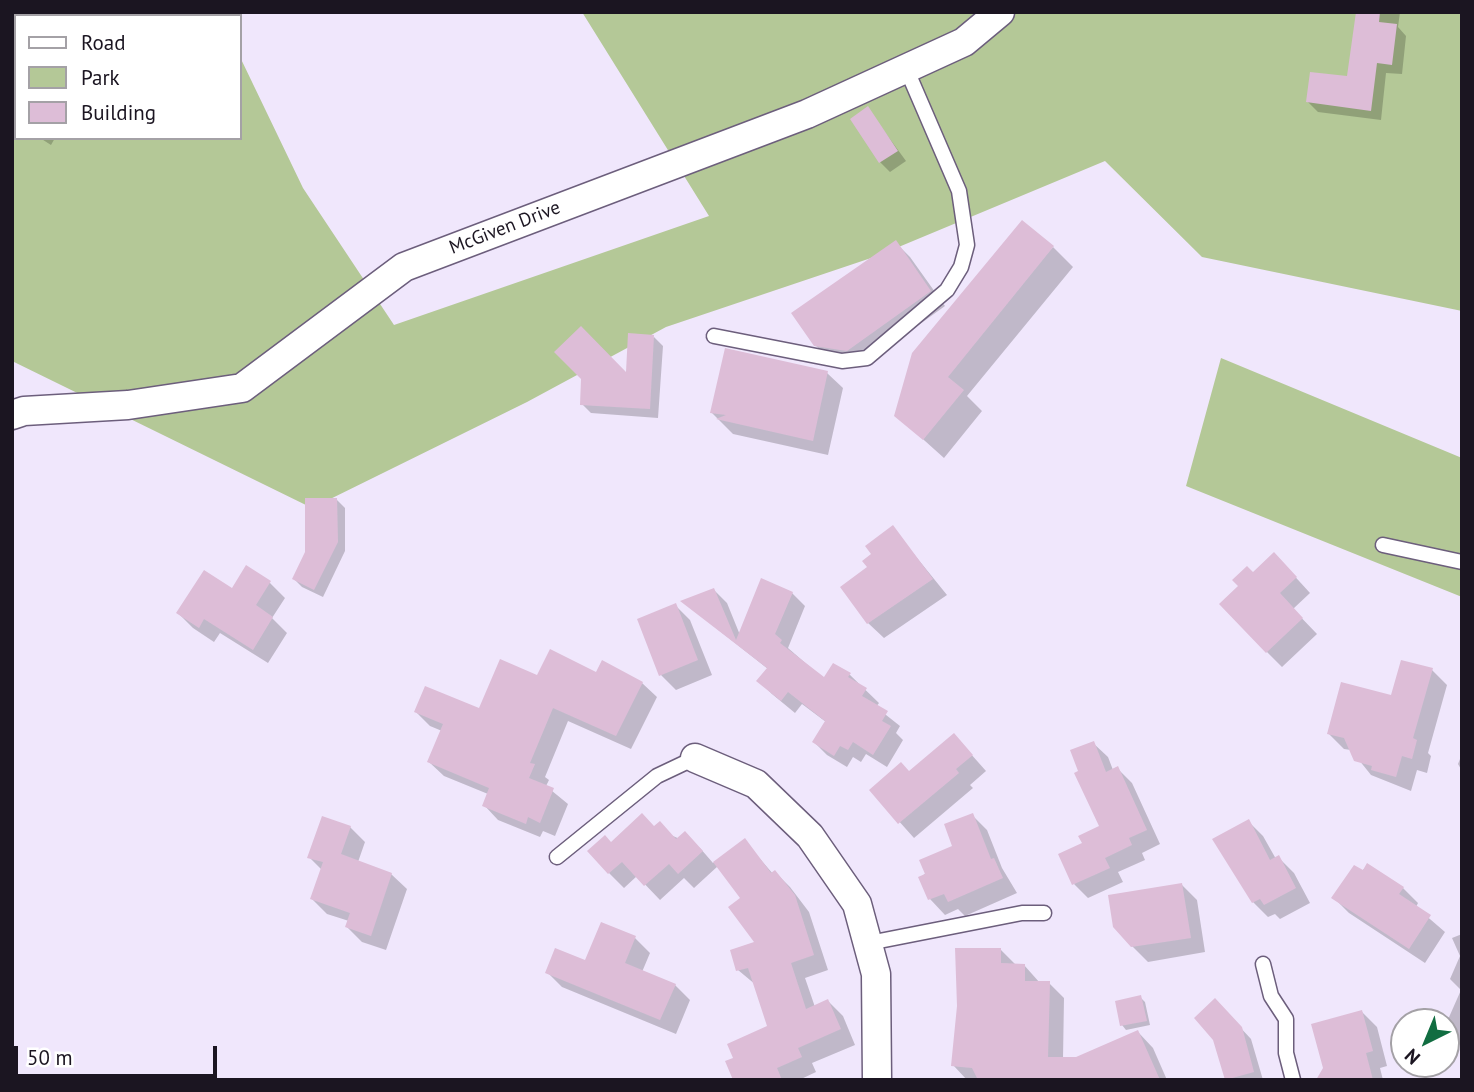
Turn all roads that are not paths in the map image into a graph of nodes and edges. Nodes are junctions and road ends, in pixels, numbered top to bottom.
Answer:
1 (1000, 12) edge
2 (906, 68) junction
3 (714, 336) dead end
4 (12, 415) edge
5 (1383, 545) dead end
6 (1462, 562) edge
7 (695, 758) joint
8 (557, 857) dead end
9 (1044, 913) dead end
10 (869, 943) junction
11 (1263, 964) dead end
12 (877, 1080) edge
13 (1293, 1080) edge

1 - 2 street, McGiven Drive
2 - 3 lane
2 - 4 street, McGiven Drive
5 - 6 lane
7 - 8 lane
7 - 10 street
9 - 10 lane
10 - 12 street
11 - 13 lane

